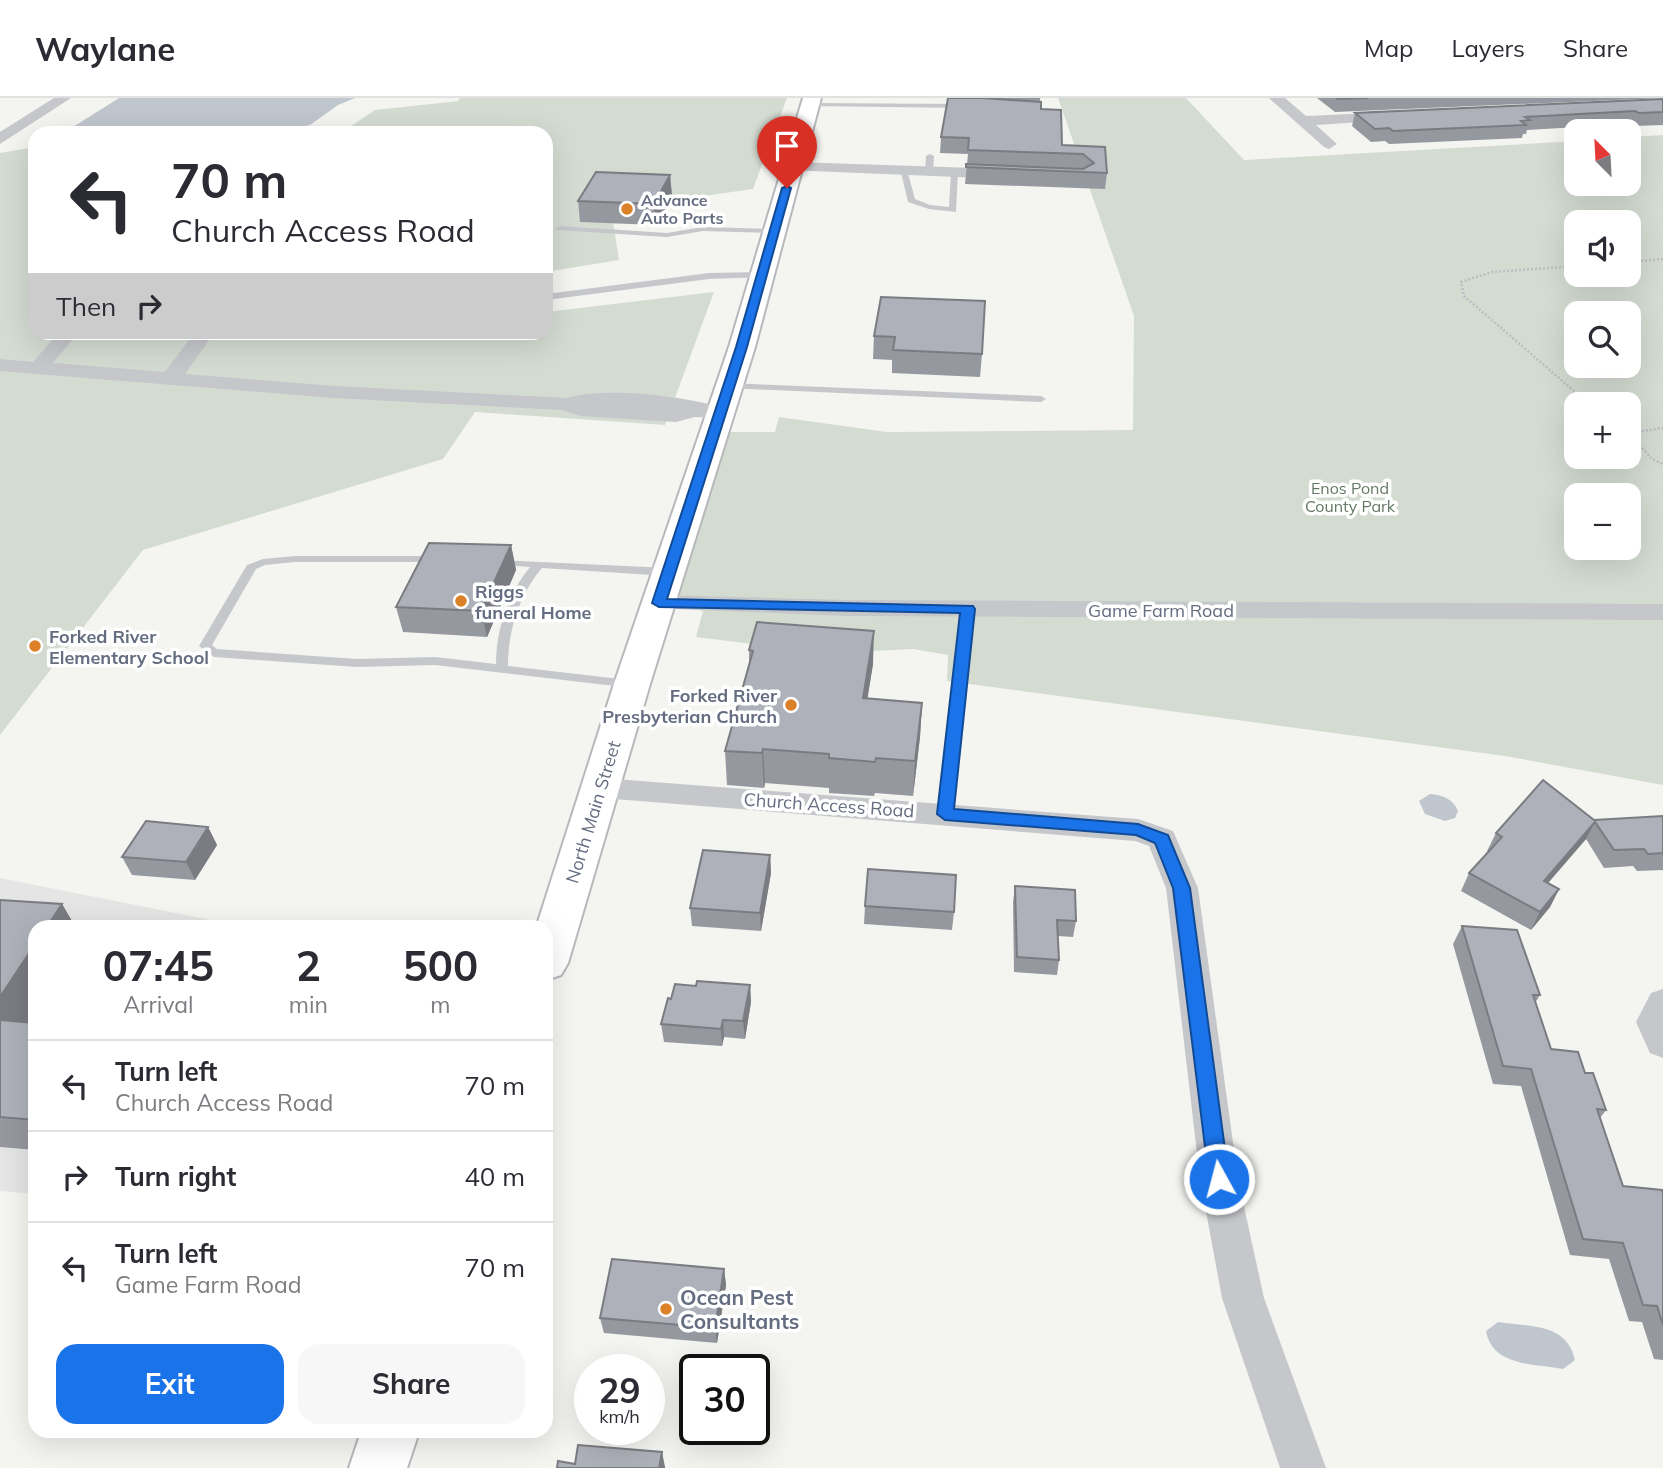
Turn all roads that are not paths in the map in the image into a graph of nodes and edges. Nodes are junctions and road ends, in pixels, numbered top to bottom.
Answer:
1 (64, 98) edge
2 (1276, 98) edge
3 (811, 101) edge
4 (970, 106) edge
5 (1409, 116) edge
6 (1303, 121) junction
7 (0, 139) edge
8 (1329, 144) dead end
9 (793, 167) junction
10 (903, 170) junction
11 (955, 172) junction
12 (1025, 175) edge
13 (560, 228) dead end
14 (775, 231) junction
15 (762, 275) junction
16 (553, 296) edge
17 (63, 340) edge
18 (200, 340) edge
19 (0, 365) edge
20 (38, 368) junction
21 (170, 379) junction
22 (1041, 399) dead end
23 (714, 403) junction
24 (448, 559) edge
25 (487, 562) edge
26 (538, 565) junction
27 (664, 587) junction
28 (968, 609) junction
29 (1663, 612) edge
30 (502, 669) junction
31 (632, 684) junction
32 (602, 788) junction
33 (945, 814) junction
34 (553, 941) edge
35 (1663, 1003) edge
36 (1663, 1043) edge
37 (388, 1438) edge
38 (378, 1468) edge
39 (1303, 1468) edge

1 - 7 street
2 - 6 street
3 - 4 lane
3 - 9 highway, North Main Street
5 - 6 street
6 - 8 street
9 - 10 street
9 - 14 highway, North Main Street
10 - 11 street
10 - 11 lane
11 - 12 street
13 - 14 lane
14 - 15 highway, North Main Street
15 - 16 lane
15 - 23 highway, North Main Street
17 - 20 street
18 - 21 street
19 - 20 street
20 - 21 street
21 - 23 street
22 - 23 lane
23 - 27 highway, North Main Street
24 - 30 lane
25 - 26 lane
26 - 27 lane
26 - 30 lane
27 - 28 street, Game Farm Road
27 - 31 highway, North Main Street
28 - 29 street, Game Farm Road
28 - 33 lane
30 - 31 lane
31 - 32 highway, North Main Street
32 - 33 street, Church Access Road
32 - 34 highway, North Main Street
33 - 39 street, Church Access Road
35 - 36 street
37 - 38 highway

